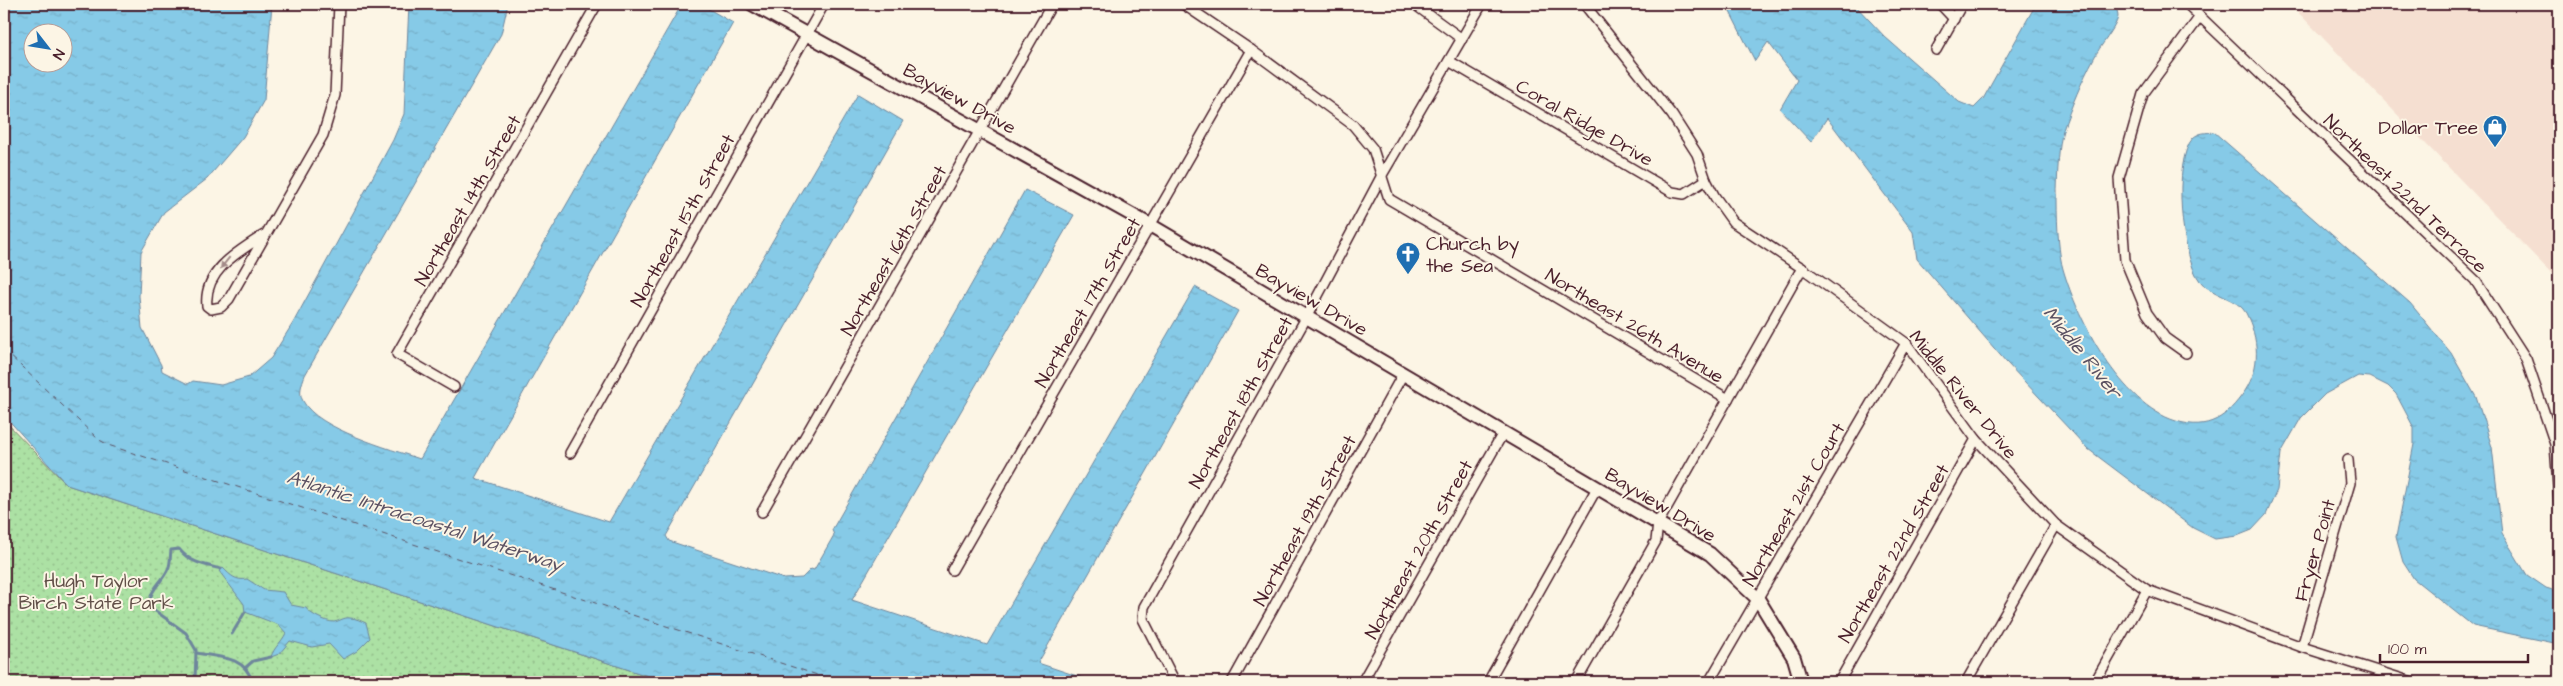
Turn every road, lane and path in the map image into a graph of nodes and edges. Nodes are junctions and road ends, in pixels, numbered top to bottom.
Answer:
1 (339, 4) edge
2 (597, 4) edge
3 (752, 4) edge
4 (824, 4) edge
5 (1052, 4) edge
6 (1183, 4) edge
7 (1414, 4) edge
8 (1482, 4) edge
9 (1584, 4) edge
10 (1940, 4) edge
11 (1962, 4) edge
12 (2187, 4) edge
13 (2200, 18) junction
14 (1954, 19) junction
15 (806, 34) junction
16 (1462, 39) junction
17 (1251, 50) junction
18 (1936, 50) dead end
19 (1450, 61) junction
20 (980, 131) junction
21 (1382, 175) junction
22 (1706, 180) junction
23 (1150, 226) junction
24 (264, 235) junction
25 (1802, 268) junction
26 (1306, 318) junction
27 (1906, 343) junction
28 (2186, 353) dead end
29 (1403, 374) junction
30 (454, 387) dead end
31 (1728, 399) junction
32 (1503, 433) junction
33 (1976, 439) junction
34 (570, 453) dead end
35 (2348, 460) dead end
36 (1597, 488) junction
37 (2559, 500) edge
38 (762, 512) dead end
39 (1658, 523) junction
40 (2056, 525) junction
41 (952, 570) dead end
42 (2147, 590) junction
43 (1758, 599) junction
44 (2302, 647) junction
45 (1175, 682) edge
46 (1232, 682) edge
47 (1362, 682) edge
48 (1488, 682) edge
49 (1576, 682) edge
50 (1710, 682) edge
51 (1801, 682) edge
52 (1838, 682) edge
53 (1966, 682) edge
54 (2095, 682) edge
55 (2412, 682) edge

1 - 24 street
2 - 30 street, Northeast 14th Street
3 - 15 street, Bayview Drive
4 - 15 street, Northeast 15th Street
5 - 20 street, Northeast 16th Street
6 - 17 street, Northeast 26th Avenue
7 - 16 street
8 - 16 street, Northeast 18th Street
9 - 22 street, Middle River Drive
10 - 14 street
11 - 14 street
12 - 13 street, Northeast 22nd Terrace
13 - 28 street
13 - 37 street, Northeast 22nd Terrace
14 - 18 street
15 - 20 street, Bayview Drive
15 - 34 street, Northeast 15th Street
16 - 19 street, Northeast 18th Street
17 - 21 street, Northeast 26th Avenue
17 - 23 street, Northeast 17th Street
19 - 21 street, Northeast 18th Street
19 - 22 street, Coral Ridge Drive
20 - 23 street, Bayview Drive
20 - 38 street, Northeast 16th Street
21 - 26 street, Northeast 18th Street
21 - 31 street, Northeast 26th Avenue
22 - 25 street, Middle River Drive
23 - 26 street, Bayview Drive
23 - 41 street, Northeast 17th Street
24 -> 24 street
25 - 27 street, Middle River Drive
25 - 31 street
26 - 29 street, Bayview Drive
26 - 45 street, Northeast 18th Street
27 - 33 street, Middle River Drive
27 - 43 street, Northeast 21st Court
29 - 32 street, Bayview Drive
29 - 46 street, Northeast 19th Street
31 - 39 street
32 - 36 street, Bayview Drive
32 - 47 street, Northeast 20th Street
33 - 40 street, Middle River Drive
33 - 52 street, Northeast 22nd Street
35 - 44 street, Fryer Point
36 - 39 street, Bayview Drive
36 - 48 street
39 - 43 street, Bayview Drive
39 - 49 street
40 - 42 street, Middle River Drive
40 - 53 street
42 - 44 street, Middle River Drive
42 - 54 street
43 - 50 street, Northeast 21st Court
43 - 51 street, Bayview Drive
44 - 55 street, Middle River Drive

